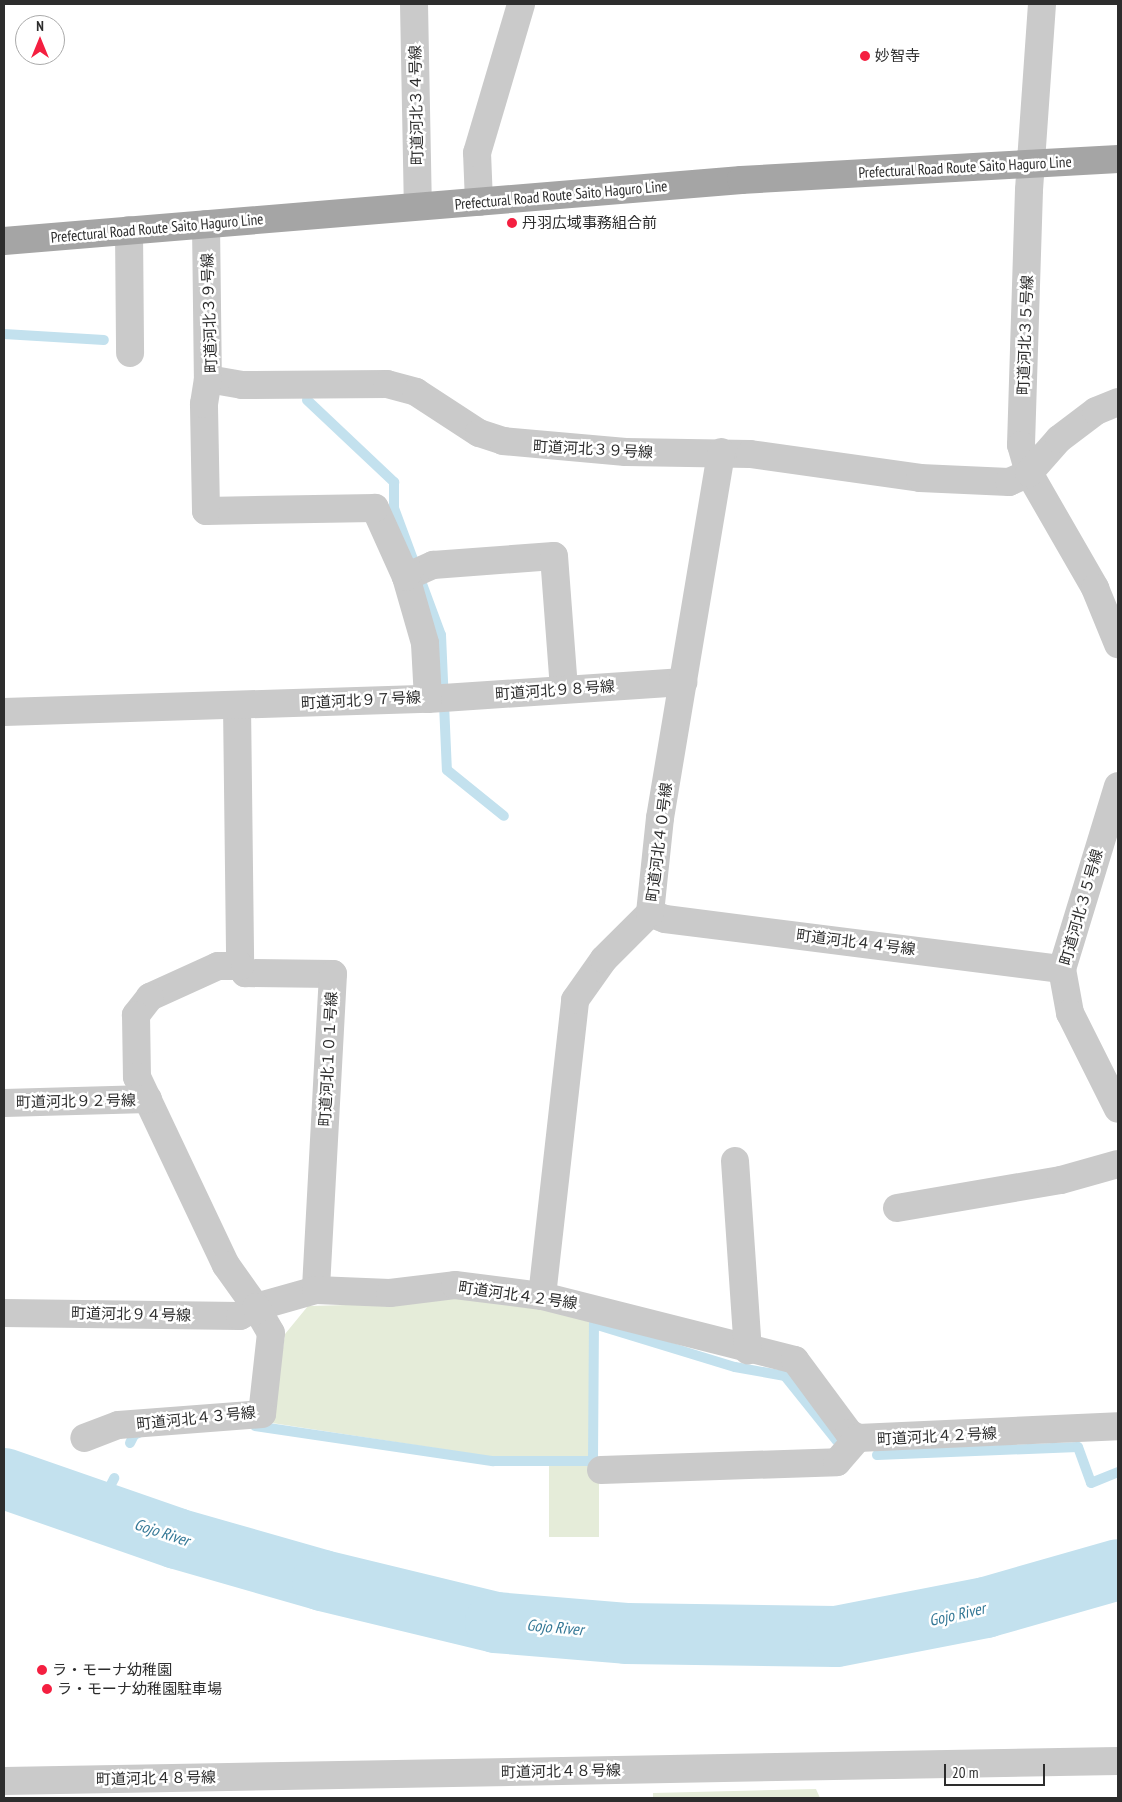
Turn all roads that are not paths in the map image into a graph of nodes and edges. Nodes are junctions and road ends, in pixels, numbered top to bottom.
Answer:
1 (414, 4) edge
2 (521, 4) edge
3 (1042, 4) edge
4 (1118, 159) edge
5 (1032, 163) junction
6 (479, 202) junction
7 (418, 206) junction
8 (206, 224) junction
9 (129, 230) junction
10 (4, 241) edge
11 (130, 353) dead end
12 (208, 379) junction
13 (1118, 402) edge
14 (721, 452) junction
15 (1029, 473) junction
16 (406, 577) junction
17 (1118, 644) edge
18 (683, 682) junction
19 (564, 690) junction
20 (428, 699) junction
21 (237, 705) junction
22 (4, 712) edge
23 (1118, 786) edge
24 (650, 913) junction
25 (240, 966) junction
26 (1062, 969) junction
27 (148, 1099) junction
28 (4, 1103) edge
29 (1118, 1109) edge
30 (735, 1161) dead end
31 (1118, 1164) edge
32 (897, 1208) dead end
33 (316, 1290) junction
34 (542, 1296) junction
35 (256, 1307) junction
36 (4, 1312) edge
37 (748, 1351) junction
38 (1118, 1426) edge
39 (84, 1438) dead end
40 (858, 1438) junction
41 (601, 1470) dead end
42 (1118, 1761) edge
43 (4, 1781) edge

1 - 7 street, 町道河北３４号線
2 - 6 street
3 - 5 street, 町道河北３５号線
4 - 5 main road, Prefectural Road Route Saito Haguro Line
5 - 6 main road, Prefectural Road Route Saito Haguro Line
5 - 15 street, 町道河北３５号線
6 - 7 main road, Prefectural Road Route Saito Haguro Line
7 - 8 main road, Prefectural Road Route Saito Haguro Line
8 - 9 main road, Prefectural Road Route Saito Haguro Line
8 - 12 street, 町道河北３９号線
9 - 10 main road, Prefectural Road Route Saito Haguro Line
9 - 11 street
12 - 14 street, 町道河北３９号線
12 - 16 street, 町道河北９７号線
13 - 15 street, 町道河北３９号線
14 - 15 street, 町道河北３９号線
14 - 18 street, 町道河北４０号線
15 - 17 street, 町道河北３５号線
16 - 19 street
16 - 20 street, 町道河北９７号線
18 - 19 street, 町道河北９８号線
18 - 24 street, 町道河北４０号線
19 - 20 street, 町道河北９８号線
20 - 21 street, 町道河北９７号線
21 - 22 street, 町道河北９７号線
21 - 25 street
23 - 26 street, 町道河北３５号線
24 - 26 street, 町道河北４４号線
24 - 34 street, 町道河北４０号線
25 - 27 street
25 - 33 street, 町道河北１０１号線
26 - 29 street, 町道河北３５号線
27 - 28 street, 町道河北９２号線
27 - 35 street
30 - 37 street
31 - 32 street
33 - 34 street, 町道河北４２号線
33 - 35 street, 町道河北４２号線
34 - 37 street, 町道河北４２号線
35 - 36 street, 町道河北９４号線
35 - 39 street, 町道河北４３号線
37 - 40 street, 町道河北４２号線
38 - 40 street, 町道河北４２号線
40 - 41 street
42 - 43 street, 町道河北４８号線

